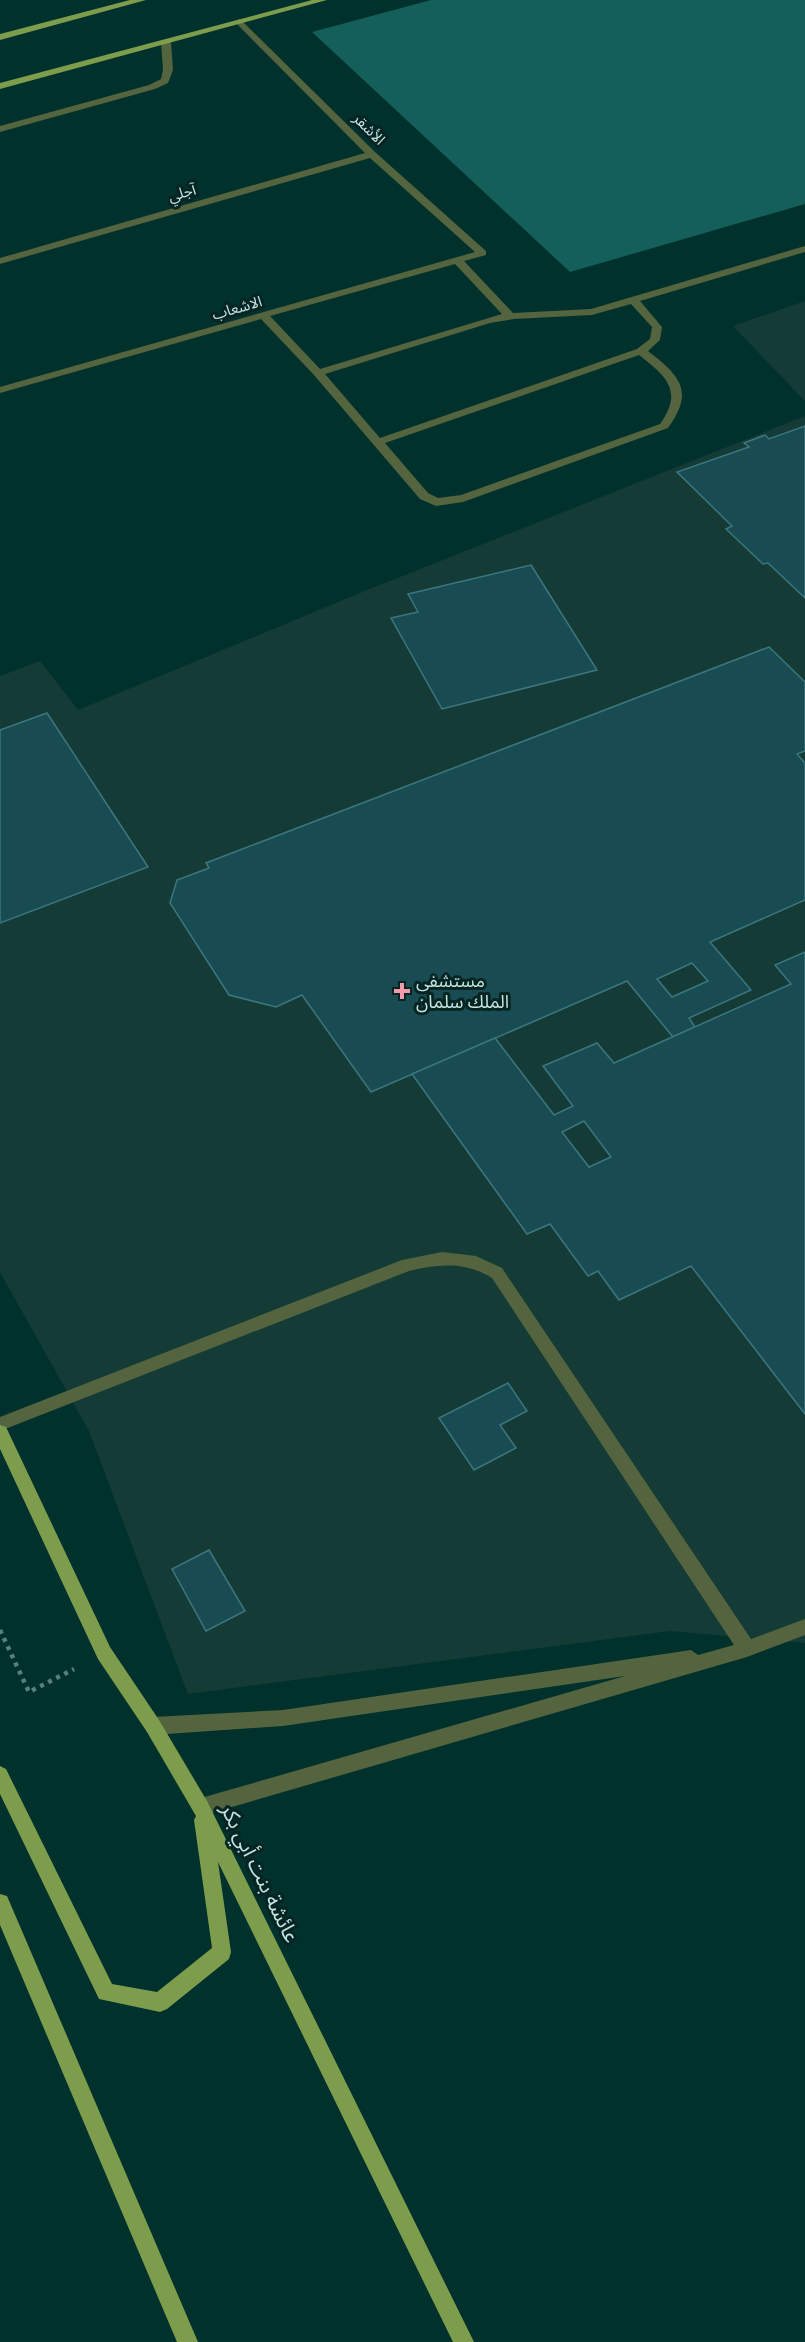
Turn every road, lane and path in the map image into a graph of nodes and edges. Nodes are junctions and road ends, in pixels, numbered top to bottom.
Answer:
1 (141, 0) edge
2 (322, 0) edge
3 (240, 22) junction
4 (0, 37) edge
5 (166, 42) junction
6 (0, 86) edge
7 (0, 129) edge
8 (372, 154) junction
9 (805, 249) edge
10 (482, 253) joint
11 (457, 260) junction
12 (0, 261) edge
13 (632, 299) junction
14 (509, 315) junction
15 (264, 316) junction
16 (641, 351) junction
17 (318, 373) junction
18 (0, 390) edge
19 (378, 442) junction
20 (0, 1424) edge
21 (0, 1432) edge
22 (805, 1627) edge
23 (0, 1630) edge
24 (747, 1649) junction
25 (104, 1653) junction
26 (153, 1726) junction
27 (0, 1775) edge
28 (201, 1807) junction
29 (0, 1903) edge
30 (188, 2342) edge
31 (464, 2342) edge

1 - 4 main road
2 - 3 main road
3 - 5 main road
3 - 8 street, الأشقر
5 - 6 main road
5 - 7 street
8 - 10 street, الأشقر
8 - 12 street, آجلي
9 - 13 street
10 - 11 street, الاشعاب
11 - 14 street
11 - 15 street, الاشعاب
13 - 14 street
13 - 16 street
14 - 17 street
15 - 17 street
15 - 18 street, الاشعاب
16 - 19 street
16 - 19 street
17 - 19 street
20 - 24 street
21 - 25 main road, عائشة بنت أبي بكر
22 - 24 street
23 - 25 path
24 - 26 street
24 - 28 street
25 - 26 main road, عائشة بنت أبي بكر
26 - 28 main road, عائشة بنت أبي بكر
27 - 28 main road
28 - 31 main road, عائشة بنت أبي بكر
29 - 30 main road

